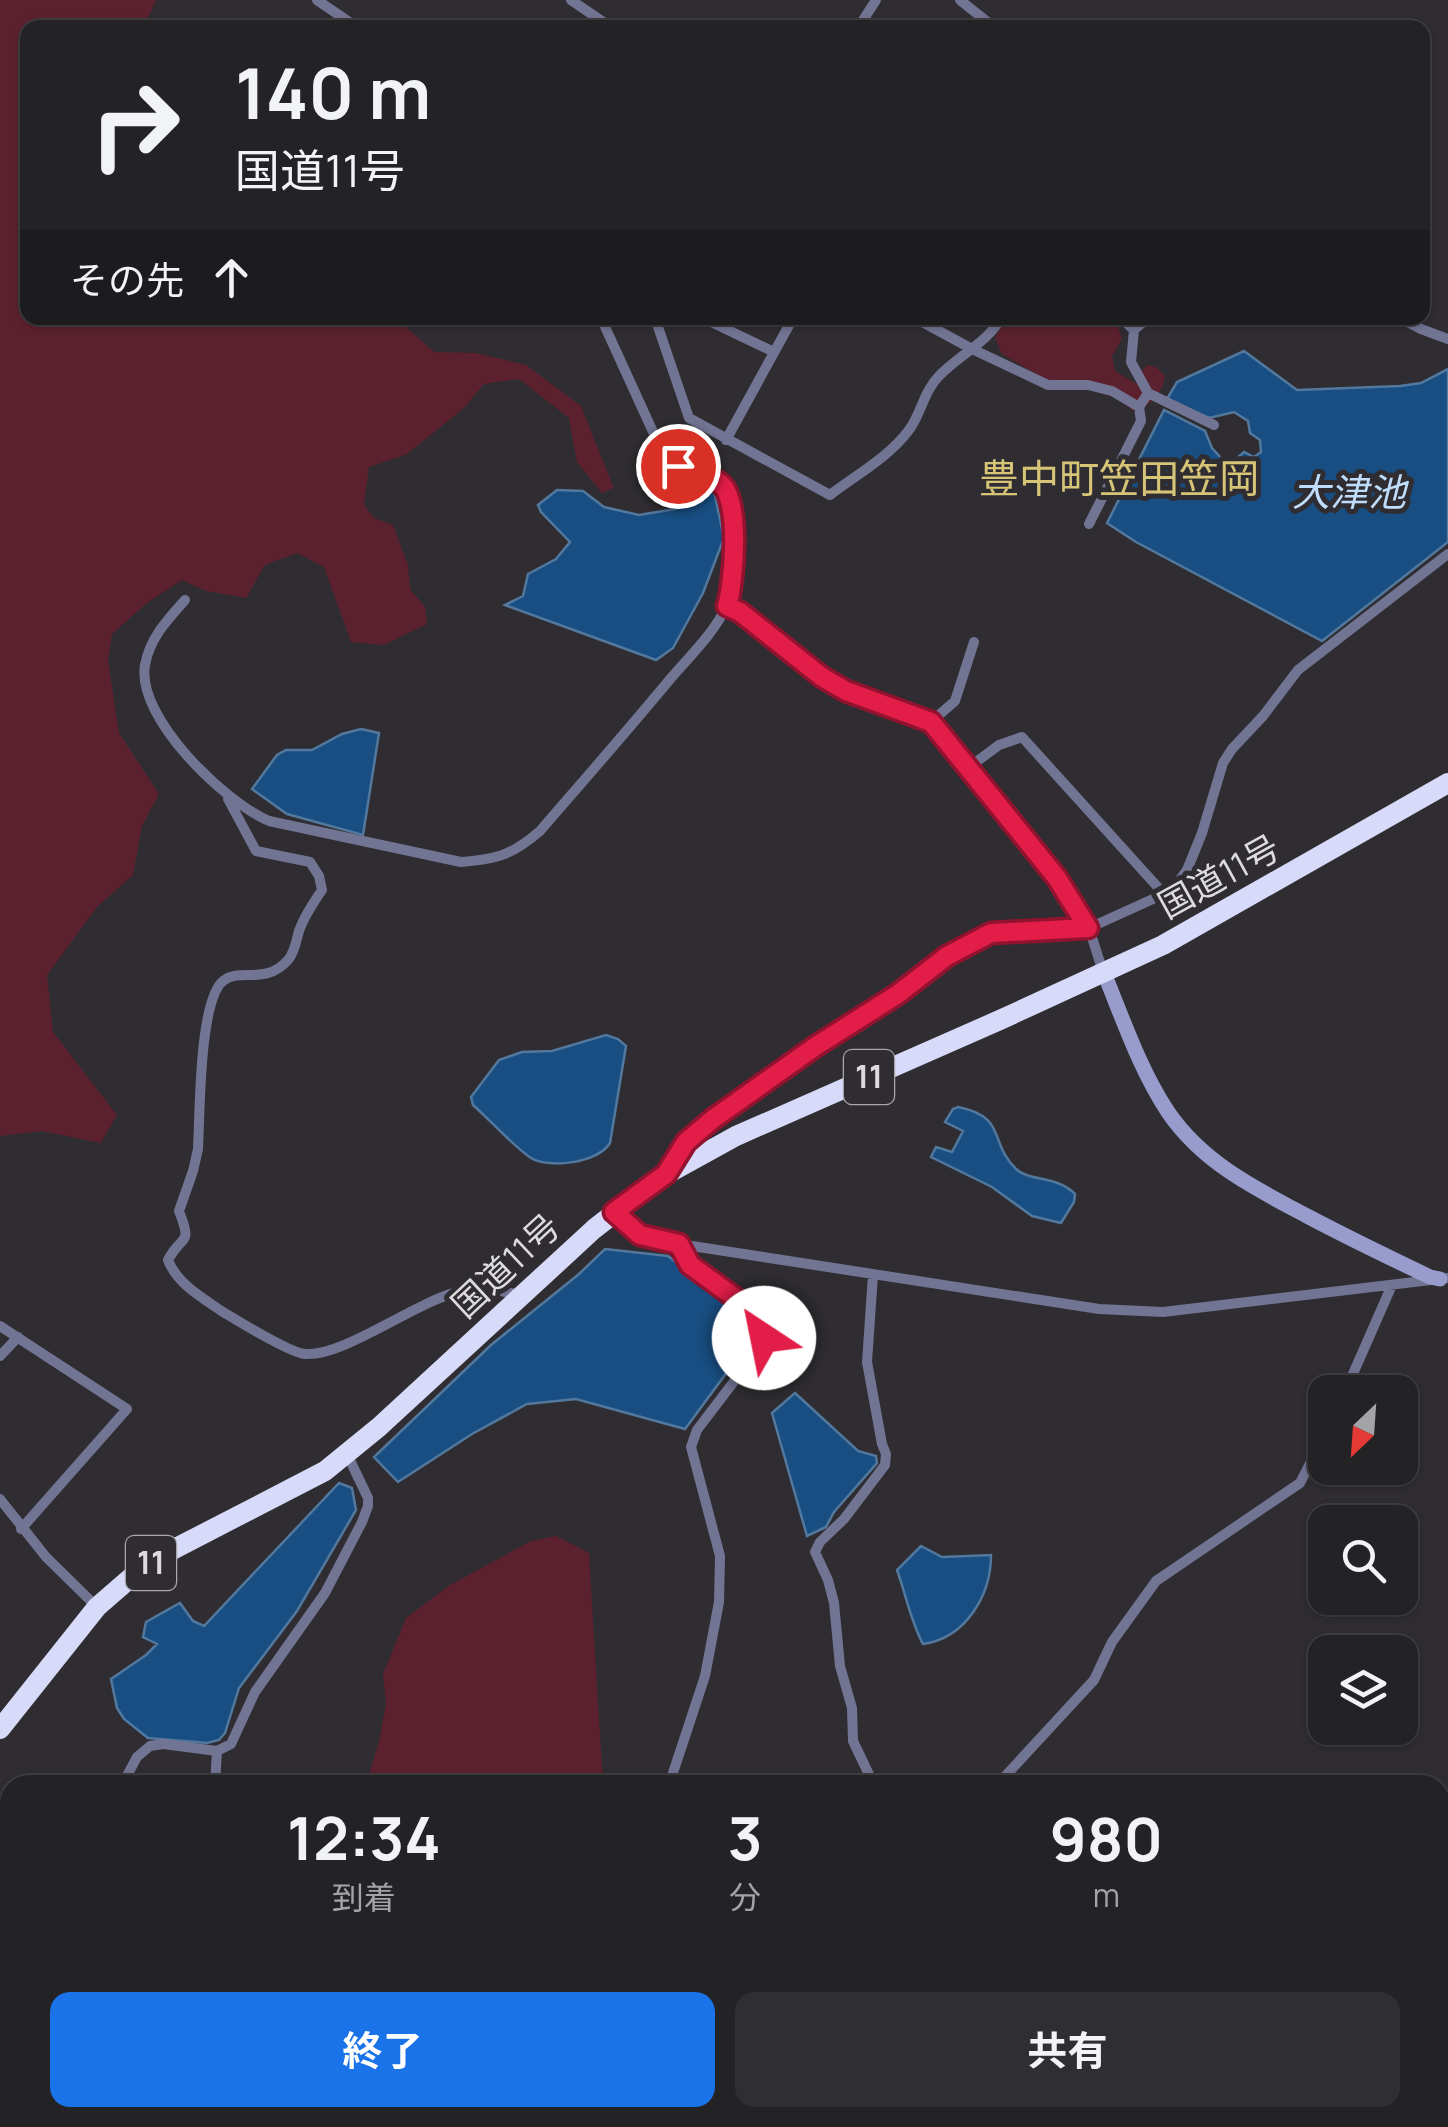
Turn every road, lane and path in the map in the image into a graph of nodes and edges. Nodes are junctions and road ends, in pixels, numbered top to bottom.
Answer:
1 (317, 0) edge
2 (571, 0) edge
3 (960, 0) edge
4 (346, 20) edge
5 (600, 20) edge
6 (985, 20) edge
7 (604, 325) edge
8 (657, 325) edge
9 (717, 325) edge
10 (789, 325) edge
11 (927, 325) edge
12 (997, 325) edge
13 (1129, 325) edge
14 (1140, 325) edge
15 (1413, 325) edge
16 (1134, 330) junction
17 (1448, 339) edge
18 (972, 350) junction
19 (774, 352) junction
20 (1148, 392) junction
21 (1138, 408) junction
22 (1214, 425) dead end
23 (726, 440) junction
24 (1088, 524) dead end
25 (1448, 554) edge
26 (184, 600) dead end
27 (727, 606) junction
28 (974, 642) dead end
29 (931, 722) junction
30 (968, 768) junction
31 (1448, 783) edge
32 (223, 789) junction
33 (1164, 894) junction
34 (1088, 928) junction
35 (1104, 973) junction
36 (666, 1174) junction
37 (614, 1212) junction
38 (679, 1244) junction
39 (873, 1275) junction
40 (1444, 1279) edge
41 (1392, 1285) junction
42 (523, 1296) junction
43 (0, 1326) edge
44 (18, 1337) junction
45 (0, 1356) edge
46 (1352, 1375) edge
47 (347, 1454) junction
48 (1308, 1467) edge
49 (0, 1500) edge
50 (21, 1528) junction
51 (97, 1607) junction
52 (0, 1729) edge
53 (217, 1750) junction
54 (128, 1775) edge
55 (216, 1775) edge
56 (672, 1775) edge
57 (869, 1775) edge
58 (1006, 1775) edge

1 - 4 street
2 - 5 street
3 - 6 street
7 - 27 street
8 - 23 street
9 - 19 street
10 - 19 street
11 - 18 street
12 - 18 street
13 - 16 street
14 - 16 street
15 - 17 street
16 - 20 street
18 - 21 street
18 - 23 street
19 - 23 street
20 - 21 street
20 - 22 street
21 - 24 street
25 - 33 street
26 - 32 street
27 - 29 street
27 - 32 street
28 - 29 street
29 - 30 street
30 - 33 street
30 - 34 street
31 - 35 highway, 国道11号 / 11
32 - 42 street
33 - 34 street
34 - 35 street
34 - 36 street
35 - 36 highway, 国道11号 / 11
35 - 40 street
36 - 37 highway, 国道11号 / 11
37 - 38 street
37 - 42 highway, 国道11号 / 11
38 - 39 street
38 - 56 street
39 - 41 street
39 - 57 street
40 - 41 street
41 - 46 street
42 - 47 highway, 国道11号 / 11
43 - 44 street
44 - 45 street
44 - 50 street
47 - 51 highway, 国道11号 / 11
47 - 53 street
48 - 58 street
49 - 50 street
50 - 51 street
51 - 52 highway, 国道11号 / 11
53 - 54 street
53 - 55 street

